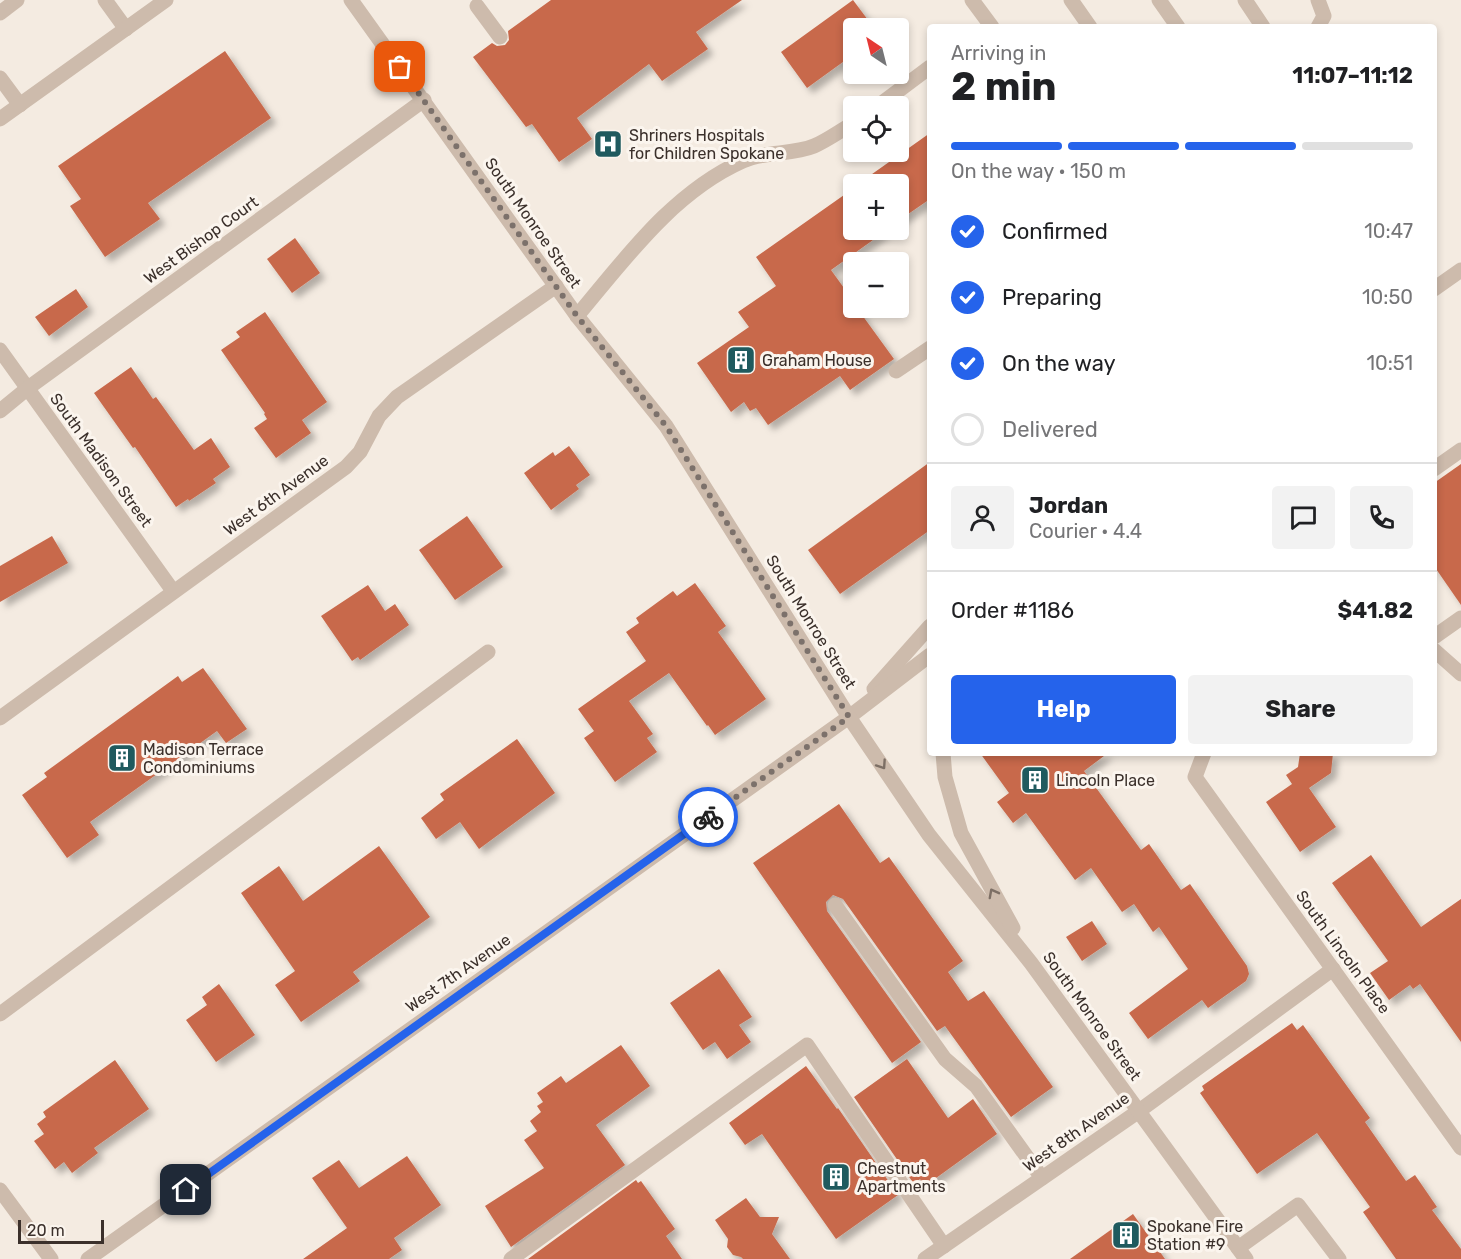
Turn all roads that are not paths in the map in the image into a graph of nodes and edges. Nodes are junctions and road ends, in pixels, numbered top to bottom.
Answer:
1 (17, 0) edge
2 (105, 0) edge
3 (166, 0) edge
4 (351, 0) edge
5 (972, 0) edge
6 (1071, 0) edge
7 (1159, 0) edge
8 (1245, 0) edge
9 (1318, 0) edge
10 (478, 2) edge
11 (0, 12) edge
12 (987, 24) edge
13 (1087, 24) edge
14 (1176, 24) edge
15 (1261, 24) edge
16 (1320, 24) edge
17 (126, 29) junction
18 (500, 37) dead end
19 (927, 69) edge
20 (0, 78) edge
21 (891, 96) edge
22 (424, 100) junction
23 (20, 105) junction
24 (0, 119) edge
25 (843, 129) edge
26 (1461, 270) edge
27 (556, 286) junction
28 (1437, 287) edge
29 (577, 316) junction
30 (0, 350) edge
31 (927, 350) edge
32 (896, 371) dead end
33 (28, 388) junction
34 (0, 411) edge
35 (1461, 450) edge
36 (1437, 467) edge
37 (173, 591) junction
38 (1461, 618) edge
39 (927, 629) edge
40 (1437, 635) edge
41 (488, 652) dead end
42 (1437, 653) edge
43 (927, 657) edge
44 (1461, 675) edge
45 (849, 717) junction
46 (0, 718) edge
47 (943, 756) edge
48 (1203, 756) edge
49 (835, 905) dead end
50 (1031, 963) junction
51 (1334, 969) junction
52 (0, 1014) edge
53 (1139, 1111) junction
54 (1461, 1148) edge
55 (1042, 1178) junction
56 (0, 1190) edge
57 (944, 1246) junction
58 (1242, 1253) edge
59 (51, 1259) edge
60 (88, 1259) edge
61 (511, 1259) edge
62 (925, 1259) edge
63 (1339, 1259) edge

1 - 11 street
2 - 17 street
3 - 17 street
4 - 22 street, South Monroe Street
5 - 12 street
6 - 13 street
7 - 14 street
8 - 15 street
9 - 16 street
10 - 18 street
17 - 23 street
19 - 21 street
20 - 23 street
22 - 27 street, South Monroe Street
22 - 33 street, West Bishop Court
23 - 24 street
25 - 29 street
26 - 28 street
27 - 29 street, South Monroe Street
27 - 37 street, West 6th Avenue
29 - 45 street, South Monroe Street
30 - 33 street, South Madison Street
31 - 32 street
33 - 34 street, West Bishop Court
33 - 37 street, South Madison Street
35 - 36 street
37 - 46 street, West 6th Avenue
38 - 40 street
39 - 45 street, West 7th Avenue
41 - 52 street
42 - 44 street
43 - 45 street, West 7th Avenue
45 -> 50 street, South Monroe Street
45 - 60 street, West 7th Avenue
50 -> 47 street
48 - 51 street, South Lincoln Place
49 - 55 street
50 - 53 street, South Monroe Street
51 - 53 street, West 8th Avenue
51 - 54 street, South Lincoln Place
53 - 55 street, West 8th Avenue
53 - 58 street, South Monroe Street
55 - 57 street, West 8th Avenue
56 - 59 street
57 - 61 street
57 - 62 street, West 8th Avenue
58 - 63 street

